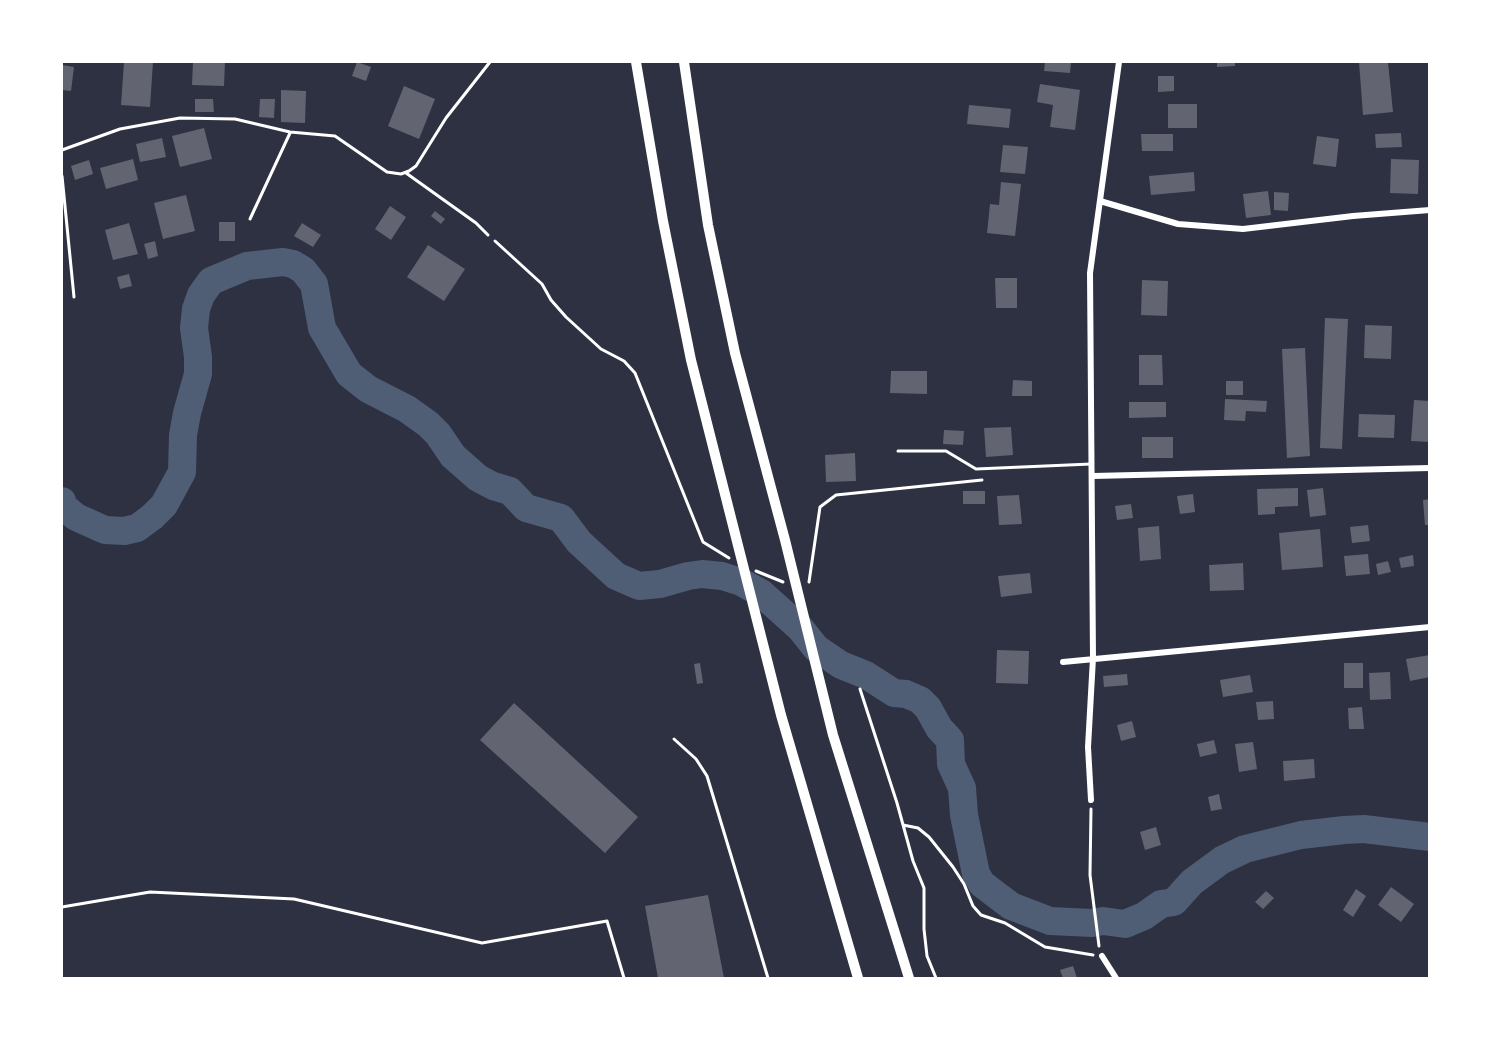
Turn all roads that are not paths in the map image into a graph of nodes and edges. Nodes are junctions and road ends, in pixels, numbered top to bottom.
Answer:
1 (490, 62) edge
2 (636, 62) edge
3 (684, 62) edge
4 (1119, 62) edge
5 (290, 132) junction
6 (62, 150) edge
7 (406, 173) junction
8 (62, 176) edge
9 (1100, 201) junction
10 (1430, 210) edge
11 (250, 219) dead end
12 (488, 235) dead end
13 (74, 297) dead end
14 (898, 451) dead end
15 (1093, 464) junction
16 (1430, 468) edge
17 (1093, 476) junction
18 (1430, 627) edge
19 (1093, 658) junction
20 (1063, 662) dead end
21 (674, 739) dead end
22 (1091, 800) road end
23 (1101, 954) road end
24 (768, 978) edge
25 (858, 978) edge
26 (909, 978) edge
27 (1116, 978) edge

1 - 7 lane
2 - 25 highway
3 - 26 highway
4 - 9 street
5 - 6 lane
5 - 7 lane
5 - 11 lane
7 - 12 lane
8 - 13 lane
9 - 10 street
9 - 15 street
14 - 15 lane
15 - 17 street
16 - 17 street
17 - 19 street
18 - 19 street
19 - 20 street
19 - 22 street
21 - 24 lane
23 - 27 street

